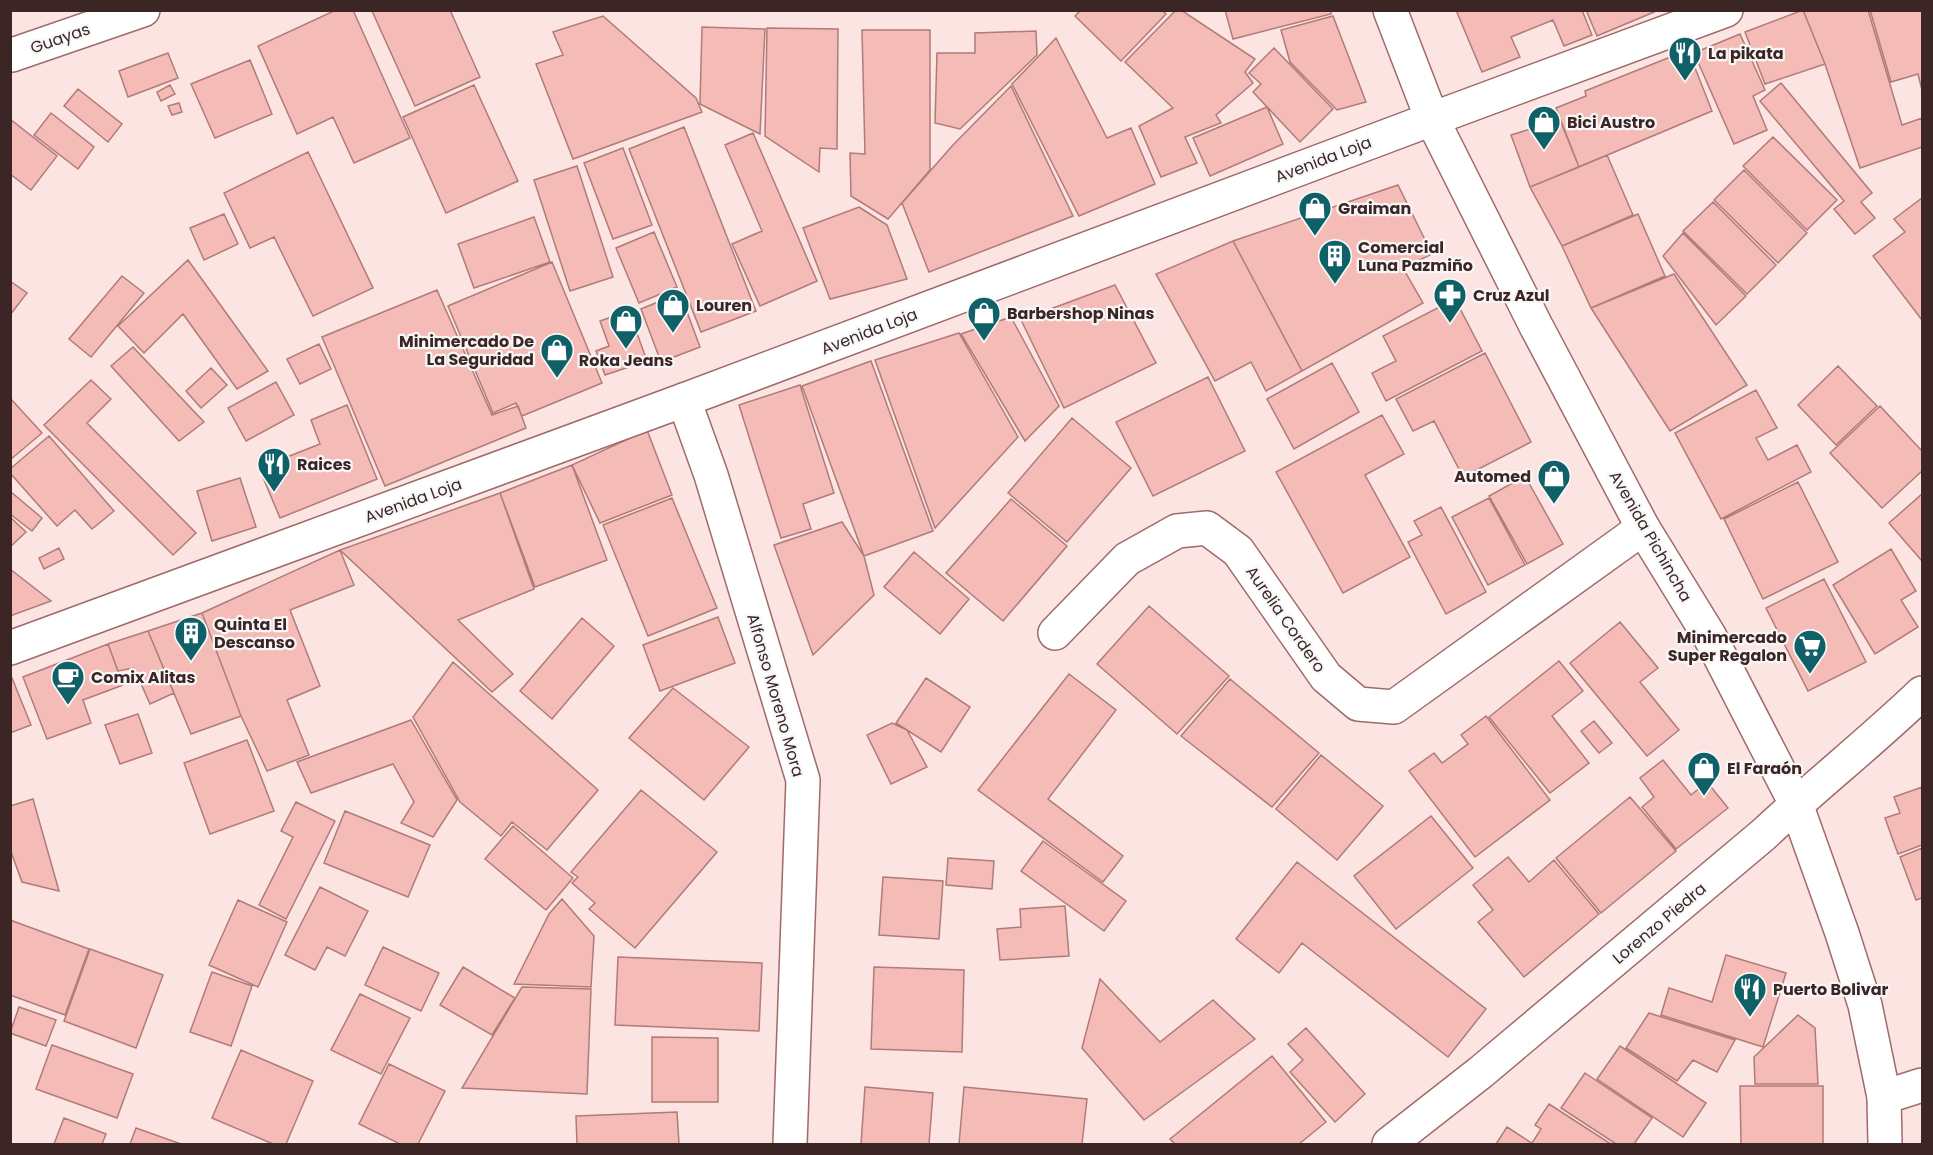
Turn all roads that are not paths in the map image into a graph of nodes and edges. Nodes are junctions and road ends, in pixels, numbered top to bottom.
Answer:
1 (142, 10) edge
2 (1390, 10) edge
3 (1726, 10) edge
4 (11, 55) edge
5 (1432, 118) junction
6 (684, 400) junction
7 (1643, 528) junction
8 (1055, 633) dead end
9 (10, 648) edge
10 (1923, 693) edge
11 (1796, 804) junction
12 (1908, 1093) edge
13 (790, 1144) edge
14 (1389, 1144) edge
15 (1885, 1144) edge

1 - 4 street, Guayas
2 - 5 street, Avenida Pichincha
3 - 5 street, Avenida Loja
5 - 6 street, Avenida Loja
5 - 7 street, Avenida Pichincha
6 - 9 street, Avenida Loja
6 - 13 street, Alfonso Moreno Mora
7 - 8 street, Aurelia Cordero
7 - 11 street, Avenida Pichincha
10 - 11 street, Lorenzo Piedra
11 - 12 street, Avenida Pichincha
11 - 14 street, Lorenzo Piedra
12 - 15 street, Avenida Pichincha

